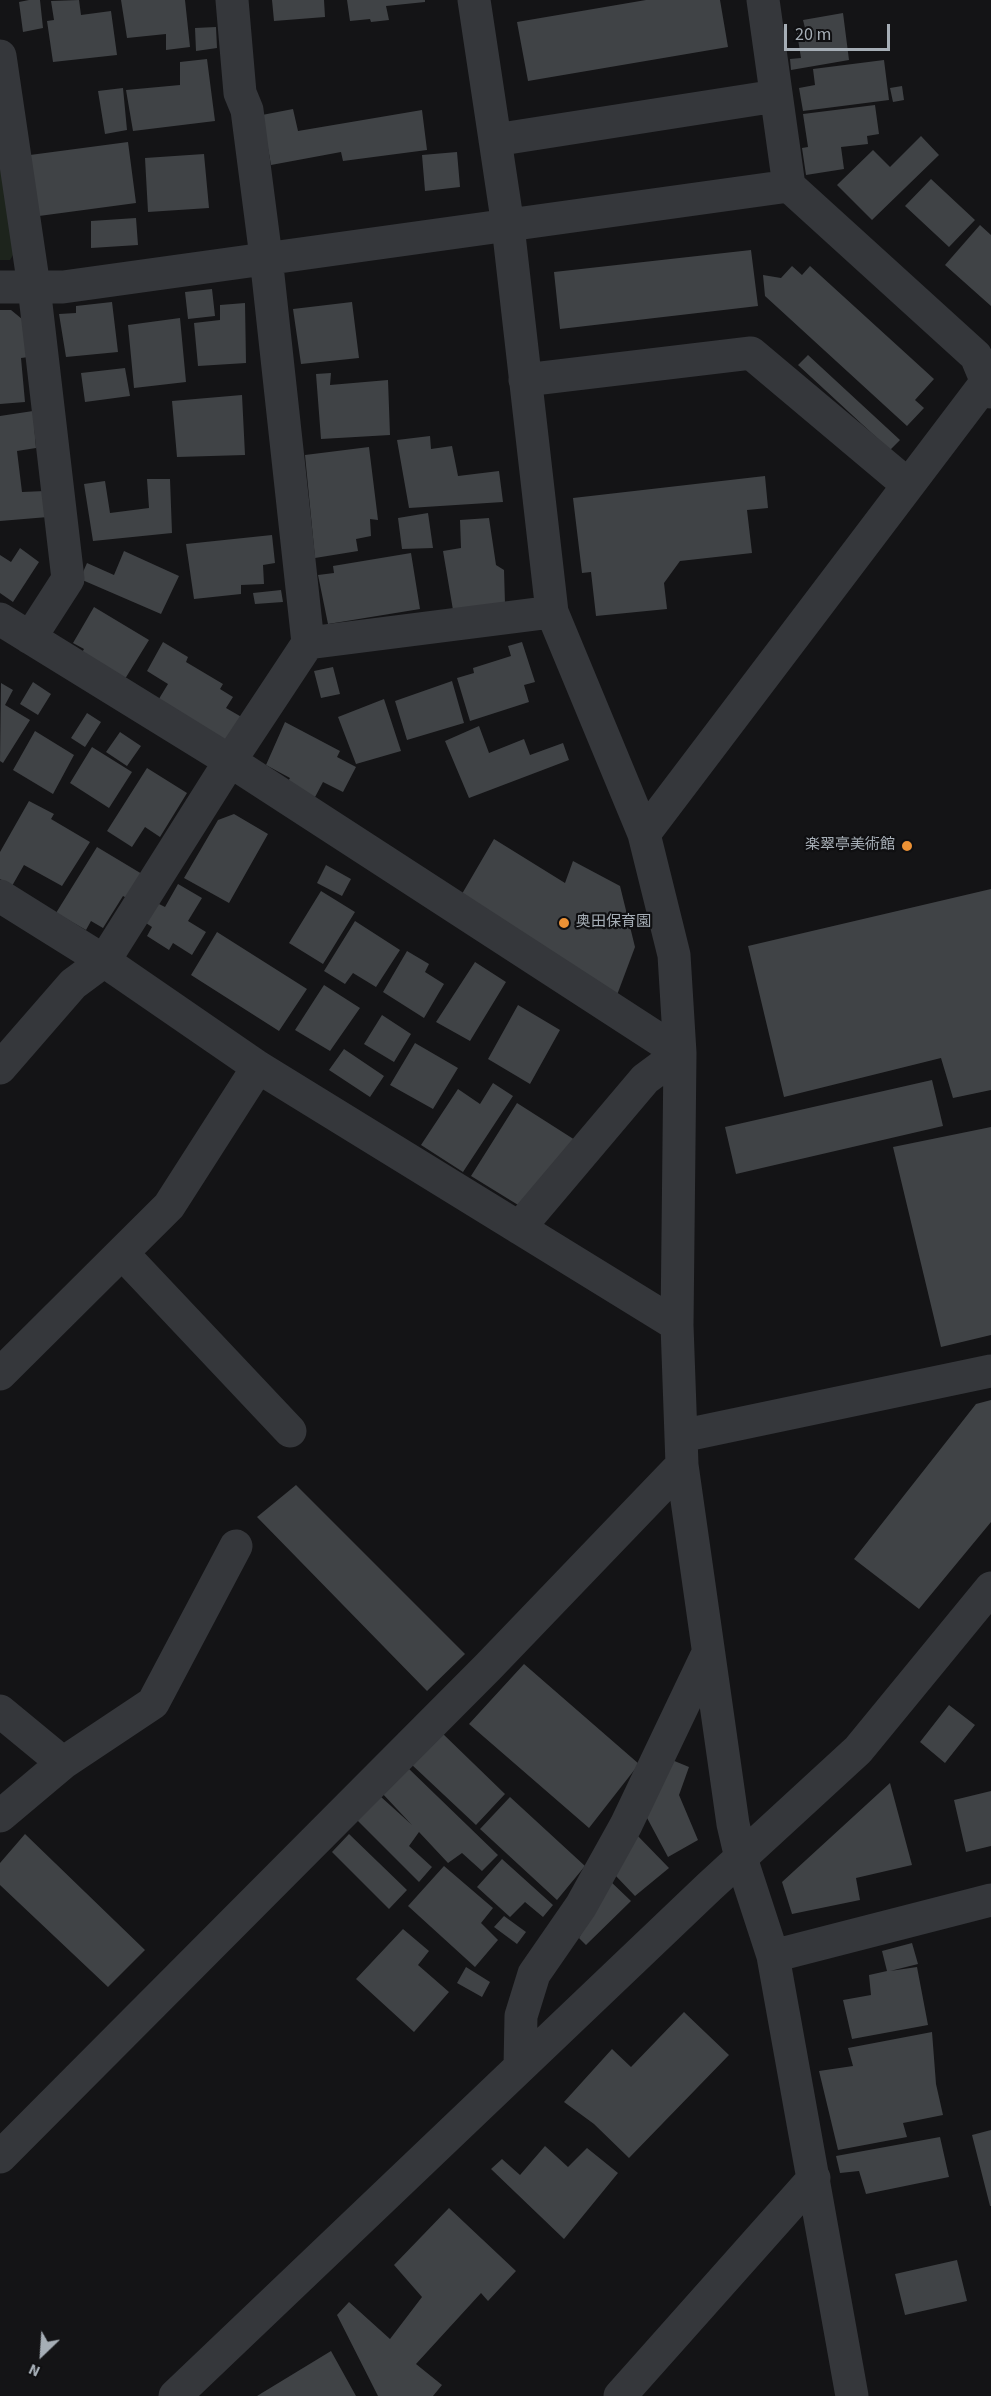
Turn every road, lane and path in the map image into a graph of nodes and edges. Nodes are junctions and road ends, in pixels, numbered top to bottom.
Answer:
1 (232, 0) edge
2 (474, 0) edge
3 (763, 0) edge
4 (0, 56) edge
5 (776, 96) junction
6 (495, 140) junction
7 (789, 186) junction
8 (508, 226) junction
9 (266, 257) junction
10 (0, 287) edge
11 (34, 287) junction
12 (525, 380) junction
13 (990, 383) edge
14 (908, 485) junction
15 (552, 612) junction
16 (0, 620) edge
17 (30, 638) junction
18 (308, 643) junction
19 (230, 761) junction
20 (644, 834) junction
21 (0, 896) edge
22 (104, 961) junction
23 (680, 1053) junction
24 (258, 1067) junction
25 (0, 1068) edge
26 (519, 1228) junction
27 (122, 1253) junction
28 (677, 1325) junction
29 (991, 1371) edge
30 (0, 1374) edge
31 (290, 1431) dead end
32 (681, 1451) junction
33 (236, 1546) dead end
34 (991, 1588) edge
35 (708, 1653) junction
36 (0, 1711) edge
37 (63, 1763) junction
38 (0, 1816) edge
39 (741, 1858) junction
40 (991, 1900) edge
41 (773, 1956) junction
42 (520, 2067) junction
43 (0, 2157) edge
44 (814, 2178) junction
45 (183, 2393) edge
46 (620, 2396) edge
47 (852, 2396) edge

1 - 9 street
2 - 6 street
3 - 5 street
4 - 11 street
5 - 6 street
5 - 7 street
6 - 8 street
7 - 8 street
7 - 13 street
8 - 9 street
8 - 12 street
9 - 11 street
9 - 18 street
10 - 11 street
11 - 17 street
12 - 14 street
12 - 15 street
13 - 14 street
14 - 20 street
15 - 18 street
15 - 20 street
16 - 17 street
17 - 19 street
18 - 19 street
19 - 22 street
19 - 23 street
20 - 23 street
21 - 22 street
22 - 24 street
22 - 25 street
23 - 26 street
23 - 28 street
24 - 26 street
24 - 27 street
26 - 28 street
27 - 30 street
27 - 31 street
28 - 32 street
29 - 32 street
32 - 35 street
32 - 43 street
33 - 37 street
34 - 39 street
35 - 39 street
35 - 42 street
36 - 37 street
37 - 38 street
39 - 41 street
39 - 42 street
40 - 41 street
41 - 44 street
42 - 45 street
44 - 46 street
44 - 47 street

